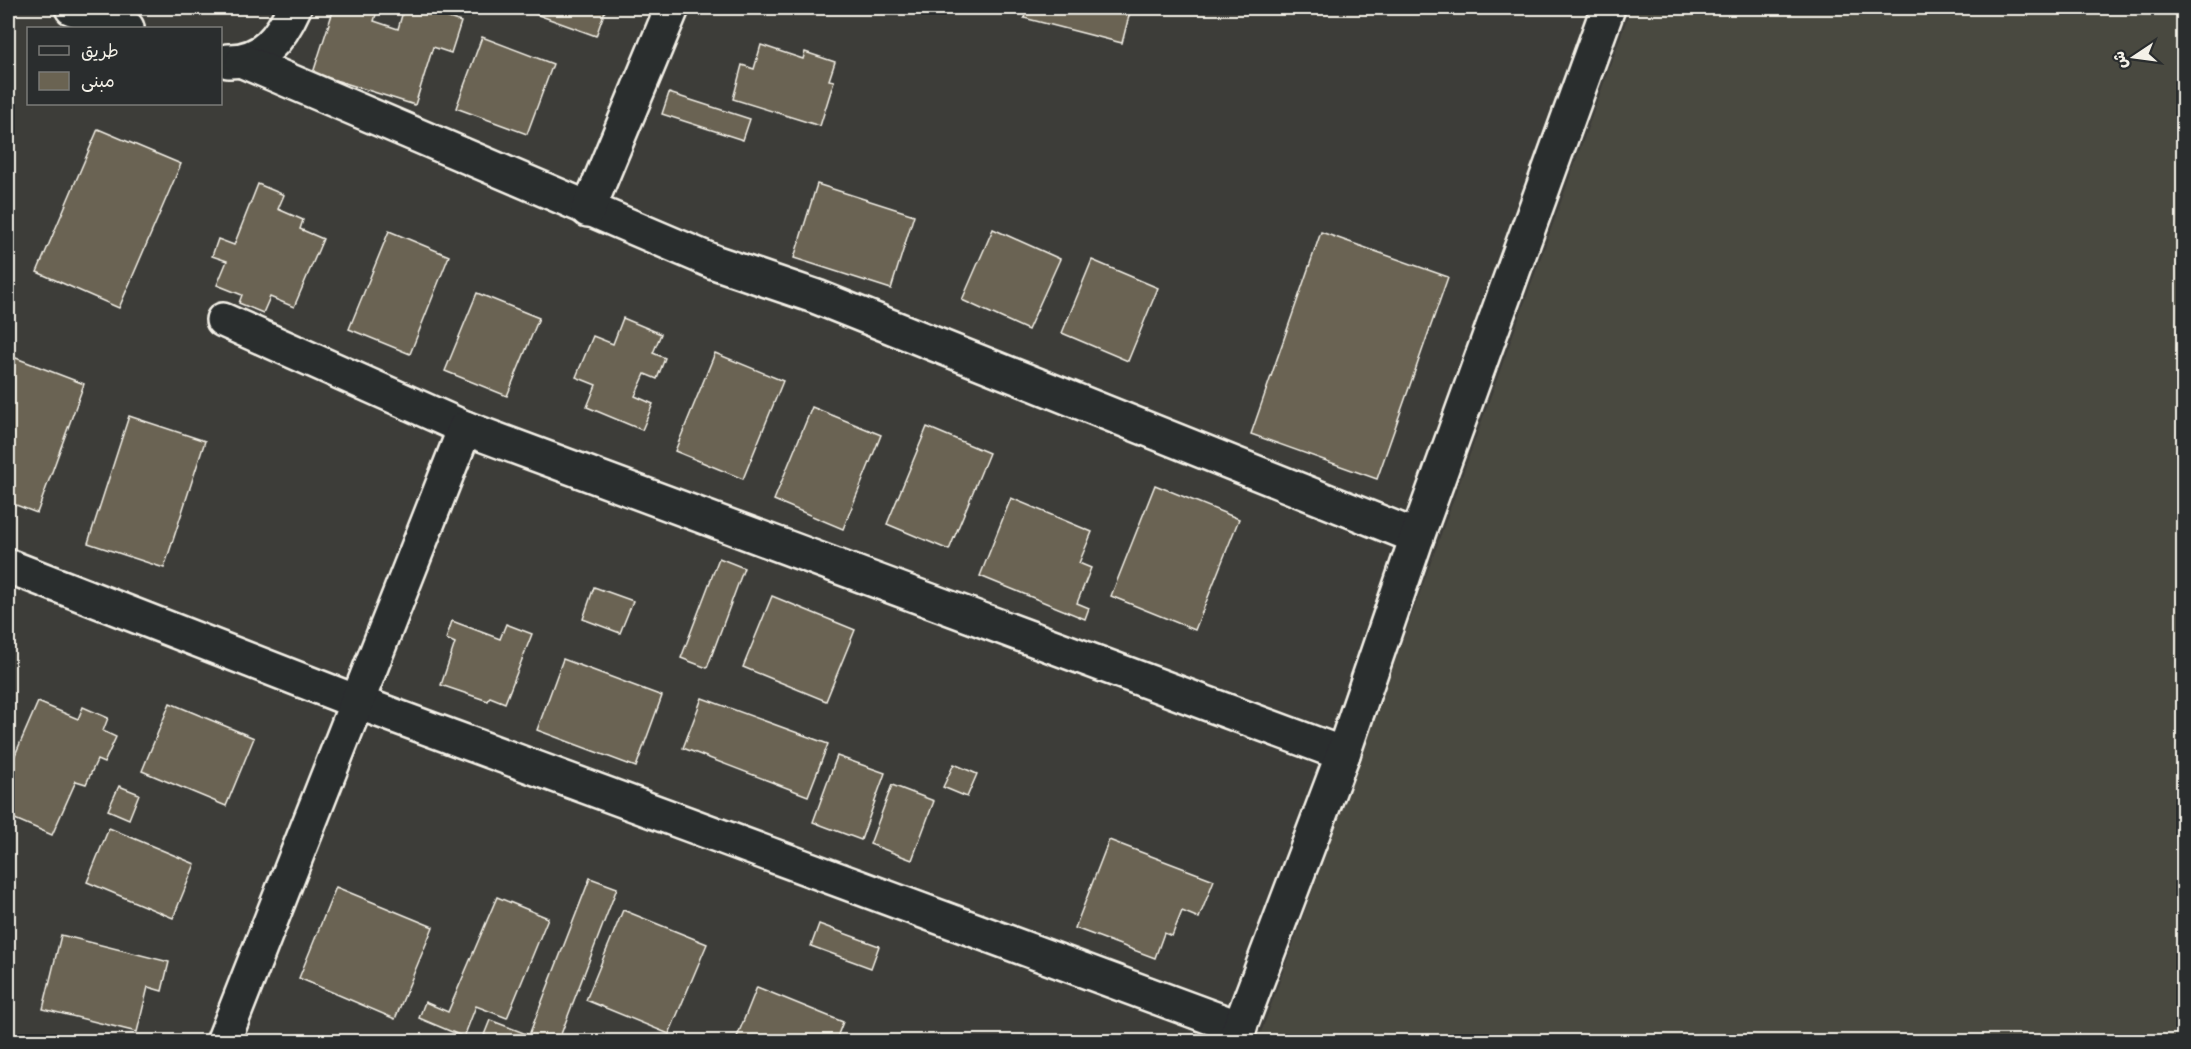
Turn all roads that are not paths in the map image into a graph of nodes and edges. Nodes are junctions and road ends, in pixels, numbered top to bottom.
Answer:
1 (72, 8) edge
2 (294, 8) edge
3 (672, 8) edge
4 (1608, 8) edge
5 (124, 27) edge
6 (232, 61) edge
7 (588, 210) junction
8 (223, 320) dead end
9 (465, 428) junction
10 (1417, 537) junction
11 (8, 566) edge
12 (357, 702) junction
13 (1343, 753) junction
14 (1237, 1035) edge
15 (223, 1041) edge

1 - 5 street
2 - 6 street
3 - 7 street
4 - 10 street
6 - 7 street
7 - 10 street
8 - 9 street
9 - 12 street
9 - 13 street
10 - 13 street
11 - 12 street
12 - 14 street
12 - 15 street
13 - 14 street

